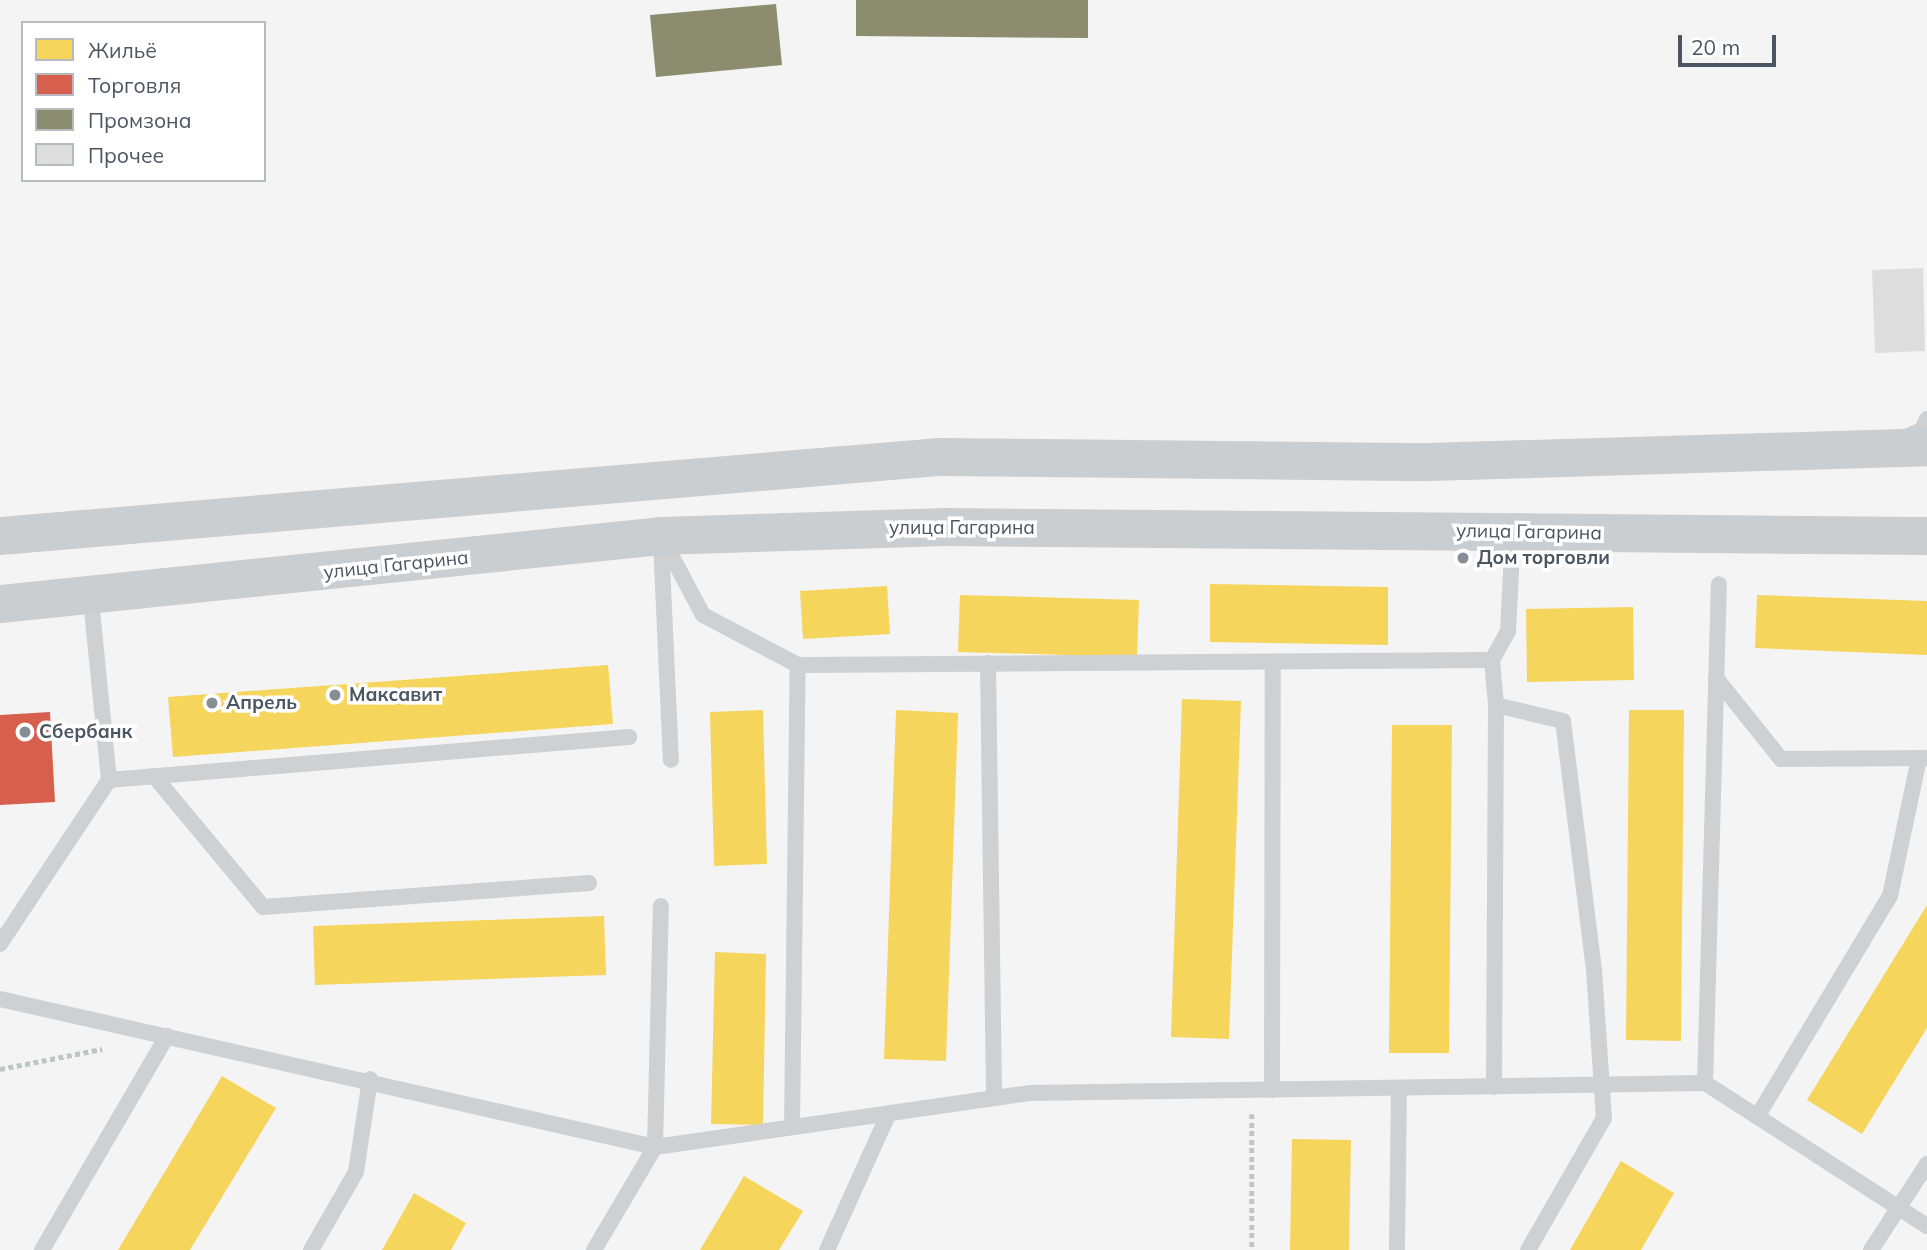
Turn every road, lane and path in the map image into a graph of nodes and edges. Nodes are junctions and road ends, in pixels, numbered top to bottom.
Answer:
1 (1927, 419) edge
2 (1882, 447) junction
3 (1927, 447) edge
4 (1513, 532) junction
5 (0, 536) edge
6 (661, 536) junction
7 (1927, 537) edge
8 (1719, 584) dead end
9 (91, 600) junction
10 (0, 604) edge
11 (1492, 660) junction
12 (1273, 662) junction
13 (988, 663) junction
14 (798, 665) junction
15 (1716, 678) junction
16 (1496, 705) junction
17 (629, 737) dead end
18 (1923, 758) edge
19 (671, 760) dead end
20 (155, 776) junction
21 (108, 780) junction
22 (589, 883) dead end
23 (661, 906) dead end
24 (0, 944) edge
25 (0, 999) edge
26 (167, 1036) junction
27 (116, 1046) dead end
28 (0, 1069) edge
29 (370, 1079) junction
30 (1705, 1083) junction
31 (1601, 1085) junction
32 (1494, 1087) junction
33 (1398, 1088) junction
34 (1252, 1090) junction
35 (1272, 1090) junction
36 (994, 1098) junction
37 (889, 1114) junction
38 (1757, 1117) junction
39 (792, 1128) junction
40 (655, 1147) junction
41 (1927, 1164) edge
42 (1898, 1207) junction
43 (1927, 1226) edge
44 (42, 1250) edge
45 (311, 1250) edge
46 (594, 1250) edge
47 (827, 1250) edge
48 (1252, 1250) edge
49 (1397, 1250) edge
50 (1528, 1250) edge
51 (1871, 1250) edge

1 - 2 lane
2 - 3 main road
2 - 5 main road
4 - 6 main road, улица Гагарина
4 - 7 main road, улица Гагарина
4 - 11 lane
6 - 9 main road, улица Гагарина
6 - 14 lane
6 - 19 lane
8 - 15 lane
9 - 10 main road, улица Гагарина
9 - 21 lane
11 - 12 lane
11 - 16 lane
12 - 13 lane
12 - 35 lane
13 - 14 lane
13 - 36 lane
14 - 39 lane
15 - 18 lane
15 - 30 lane
16 - 31 lane
16 - 32 lane
17 - 20 lane
18 - 38 lane
20 - 21 lane
20 - 22 lane
21 - 24 lane
23 - 40 lane
25 - 26 lane
26 - 29 lane
26 - 44 lane
27 - 28 path
29 - 40 lane
29 - 45 lane
30 - 31 lane
30 - 38 lane
31 - 32 lane
31 - 50 lane
32 - 33 lane
33 - 35 lane
33 - 49 lane
34 - 35 lane
34 - 36 lane
34 - 48 path
36 - 37 lane
37 - 39 lane
37 - 47 lane
38 - 42 lane
39 - 40 lane
40 - 46 lane
41 - 42 lane
42 - 43 lane
42 - 51 lane

